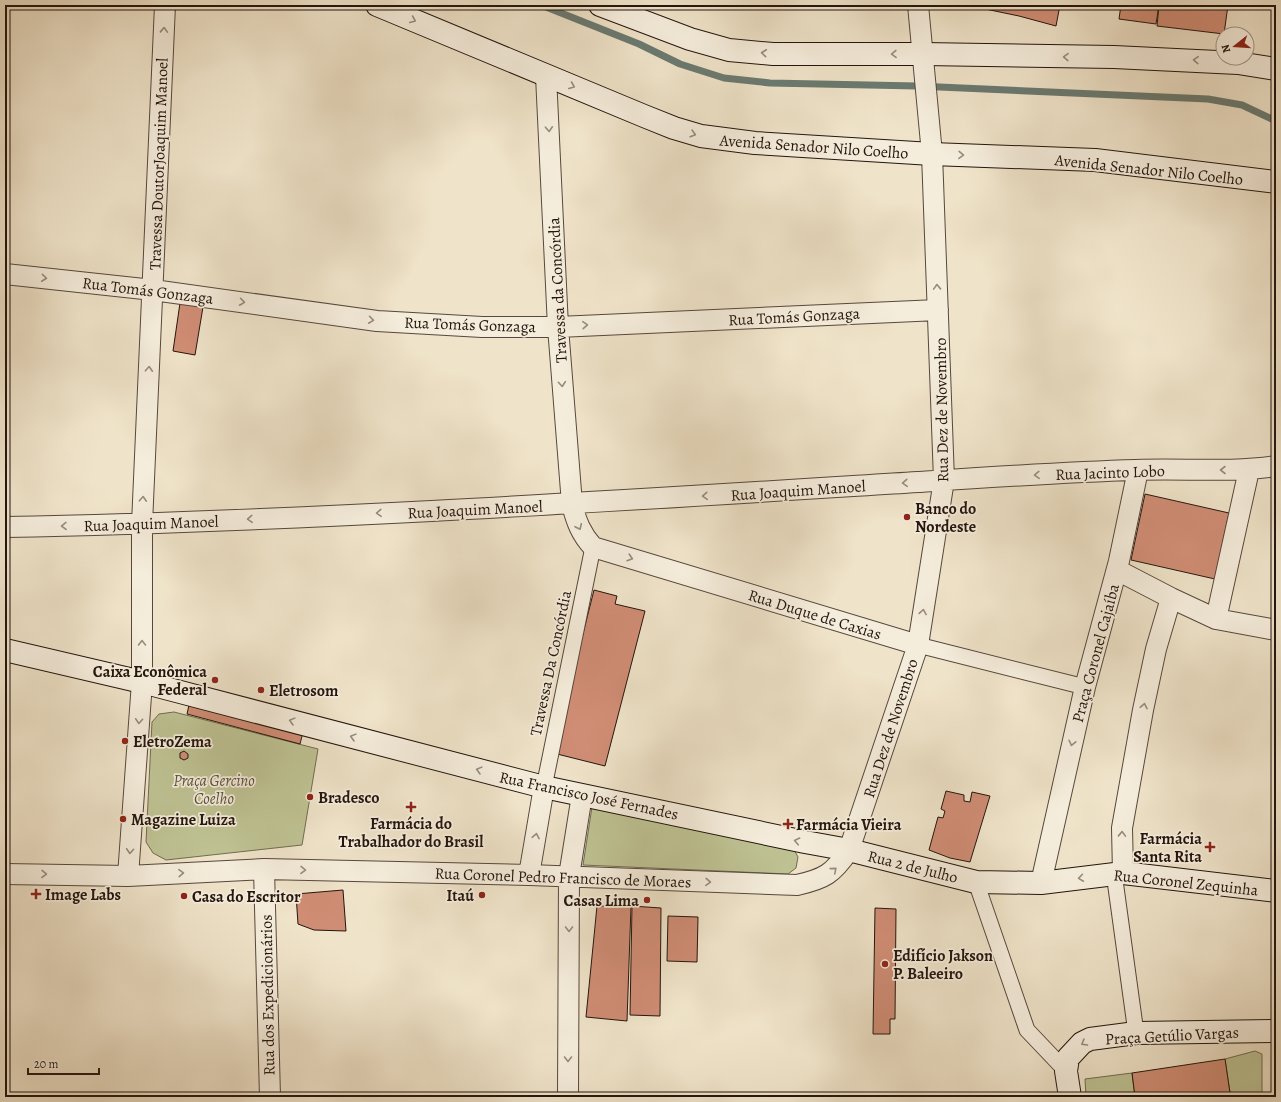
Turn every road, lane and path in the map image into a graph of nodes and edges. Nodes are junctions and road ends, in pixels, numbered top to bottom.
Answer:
1 (165, 5) edge
2 (377, 5) edge
3 (600, 5) edge
4 (918, 5) edge
5 (924, 63) junction
6 (1276, 70) edge
7 (546, 76) junction
8 (932, 154) junction
9 (1276, 182) edge
10 (5, 274) edge
11 (153, 290) junction
12 (938, 310) junction
13 (558, 327) junction
14 (1276, 466) edge
15 (1138, 470) junction
16 (1249, 470) junction
17 (944, 480) junction
18 (572, 504) junction
19 (142, 524) junction
20 (5, 527) edge
21 (593, 547) junction
22 (1117, 570) junction
23 (1171, 598) junction
24 (1216, 618) junction
25 (1276, 630) edge
26 (918, 645) junction
27 (5, 650) edge
28 (142, 682) junction
29 (1085, 687) junction
30 (544, 787) junction
31 (582, 795) junction
32 (849, 850) junction
33 (264, 869) junction
34 (1118, 873) junction
35 (5, 874) edge
36 (529, 875) junction
37 (128, 876) junction
38 (569, 876) junction
39 (976, 882) junction
40 (1041, 883) junction
41 (1274, 891) edge
42 (1276, 1031) edge
43 (1136, 1033) junction
44 (1066, 1070) junction
45 (270, 1097) edge
46 (568, 1097) edge
47 (1070, 1097) edge

11 -> 1 street, Travessa DoutorJoaquim Manoel
2 -> 7 main road, Avenida Senador Nilo Coelho
5 -> 3 main road
4 - 5 street, Rua Dez de Novembro
6 -> 5 main road
5 - 8 street, Rua Dez de Novembro
7 -> 8 main road, Avenida Senador Nilo Coelho
7 -> 13 street, Travessa da Concórdia
8 -> 9 main road, Avenida Senador Nilo Coelho
12 -> 8 street, Rua Dez de Novembro
10 -> 11 street, Rua Tomás Gonzaga
11 -> 13 street, Rua Tomás Gonzaga
19 -> 11 street, Travessa DoutorJoaquim Manoel
13 -> 12 street, Rua Tomás Gonzaga
12 - 17 street, Rua Dez de Novembro
13 -> 18 street, Travessa da Concórdia
14 - 16 street, Rua Jacinto Lobo
16 -> 15 street, Rua Jacinto Lobo
15 -> 17 street, Rua Jacinto Lobo
15 - 22 street
16 - 24 street
17 -> 18 street, Rua Joaquim Manoel
26 -> 17 street, Rua Dez de Novembro
18 -> 19 street, Rua Joaquim Manoel
18 -> 21 street
19 -> 20 street, Rua Joaquim Manoel
28 -> 19 street, Travessa DoutorJoaquim Manoel
21 -> 26 street, Rua Duque de Caxias
21 - 30 street, Travessa Da Concórdia
22 - 23 street, Praça Coronel Cajaíba
22 - 29 street, Praça Coronel Cajaíba
23 - 24 street, Praça Coronel Cajaíba
34 -> 23 street
24 - 25 street, Praça Coronel Cajaíba
26 - 29 street, Rua Duque de Caxias
26 - 32 street, Rua Dez de Novembro
27 - 28 main road
30 -> 28 main road, Rua Francisco José Fernades
28 -> 37 street
29 -> 40 street, Praça Coronel Cajaíba
30 - 31 main road, Rua Francisco José Fernades
36 -> 30 street
32 -> 31 main road, Rua Francisco José Fernades
31 - 38 street
38 -> 32 street, Rua Coronel Pedro Francisco de Moraes
32 - 39 main road, Rua 2 de Julho
33 -> 36 street, Rua Coronel Pedro Francisco de Moraes
37 -> 33 street
33 - 45 street, Rua dos Expedicionários
34 -> 40 main road, Rua Coronel Zequinha
34 - 41 main road, Rua Coronel Zequinha
34 - 43 street
35 -> 37 street
36 - 38 street, Rua Coronel Pedro Francisco de Moraes
38 -> 46 street
39 - 40 main road, Rua Coronel Zequinha
39 - 44 street
42 - 43 main road, Praça Getúlio Vargas
43 -> 44 main road, Praça Getúlio Vargas
44 - 47 main road

